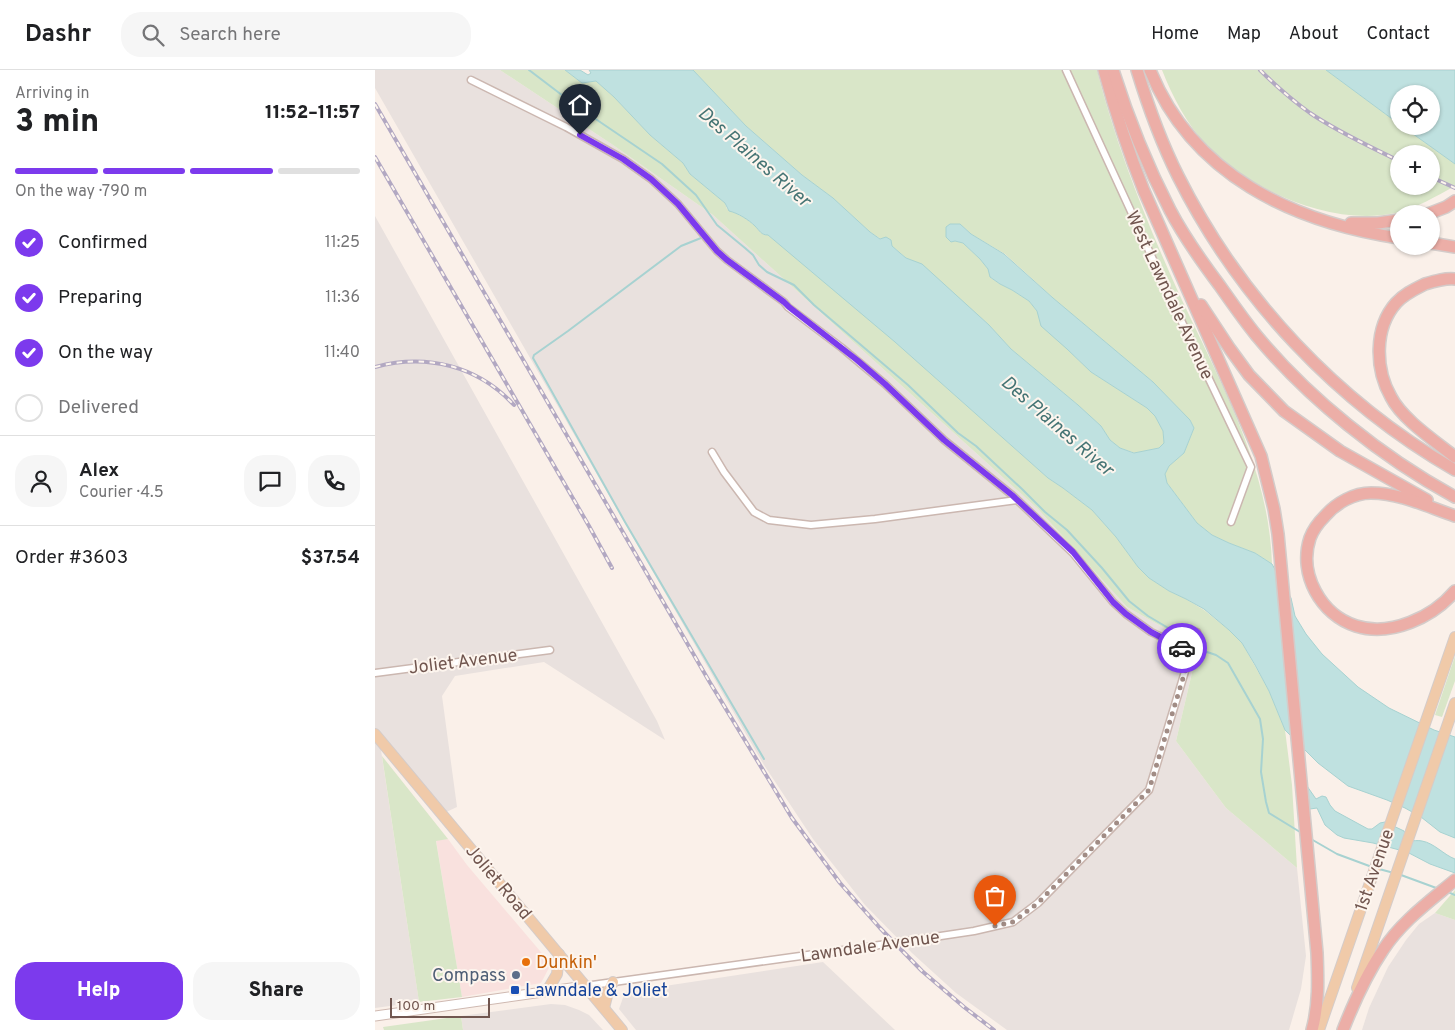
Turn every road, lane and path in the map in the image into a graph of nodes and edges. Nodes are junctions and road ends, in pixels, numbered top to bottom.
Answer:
1 (1066, 70) edge
2 (1104, 70) edge
3 (1113, 70) edge
4 (1137, 70) edge
5 (1150, 70) edge
6 (471, 80) dead end
7 (1297, 210) junction
8 (1390, 222) edge
9 (1390, 236) edge
10 (1440, 244) edge
11 (1455, 247) edge
12 (1178, 267) junction
13 (1455, 279) edge
14 (712, 452) dead end
15 (1455, 457) edge
16 (1455, 470) edge
17 (1455, 496) edge
18 (1017, 500) junction
19 (1455, 516) edge
20 (1231, 522) dead end
21 (1455, 591) edge
22 (1197, 632) dead end
23 (1455, 637) edge
24 (550, 650) dead end
25 (1191, 652) junction
26 (375, 672) edge
27 (1455, 703) edge
28 (375, 734) edge
29 (1455, 880) edge
30 (559, 954) junction
31 (613, 982) junction
32 (585, 986) junction
33 (547, 991) junction
34 (604, 1008) junction
35 (375, 1016) edge
36 (622, 1030) edge
37 (1312, 1030) edge
38 (1319, 1030) edge
39 (1343, 1030) edge

1 - 20 street, West Lawndale Avenue
2 - 12 highway
3 - 17 highway
4 - 16 highway
5 - 7 highway
6 - 18 street
7 - 8 highway
7 - 9 highway
10 - 11 highway
12 - 19 highway
12 - 37 highway
13 - 15 highway
14 - 18 street
18 - 25 street
19 - 21 highway
22 - 25 street, Lawndale Avenue
23 - 38 main road, 1st Avenue
24 - 26 street, Joliet Avenue
25 - 31 street, Lawndale Avenue
27 - 39 main road, 1st Avenue
28 - 30 main road, Joliet Road
29 - 39 highway
30 - 32 main road, Joliet Road
30 - 33 main road
31 - 32 street, Lawndale Avenue
31 - 34 main road
32 - 33 street, Lawndale Avenue
32 - 34 main road, Joliet Road
33 - 35 street, Lawndale Avenue
34 - 36 main road, Joliet Road

